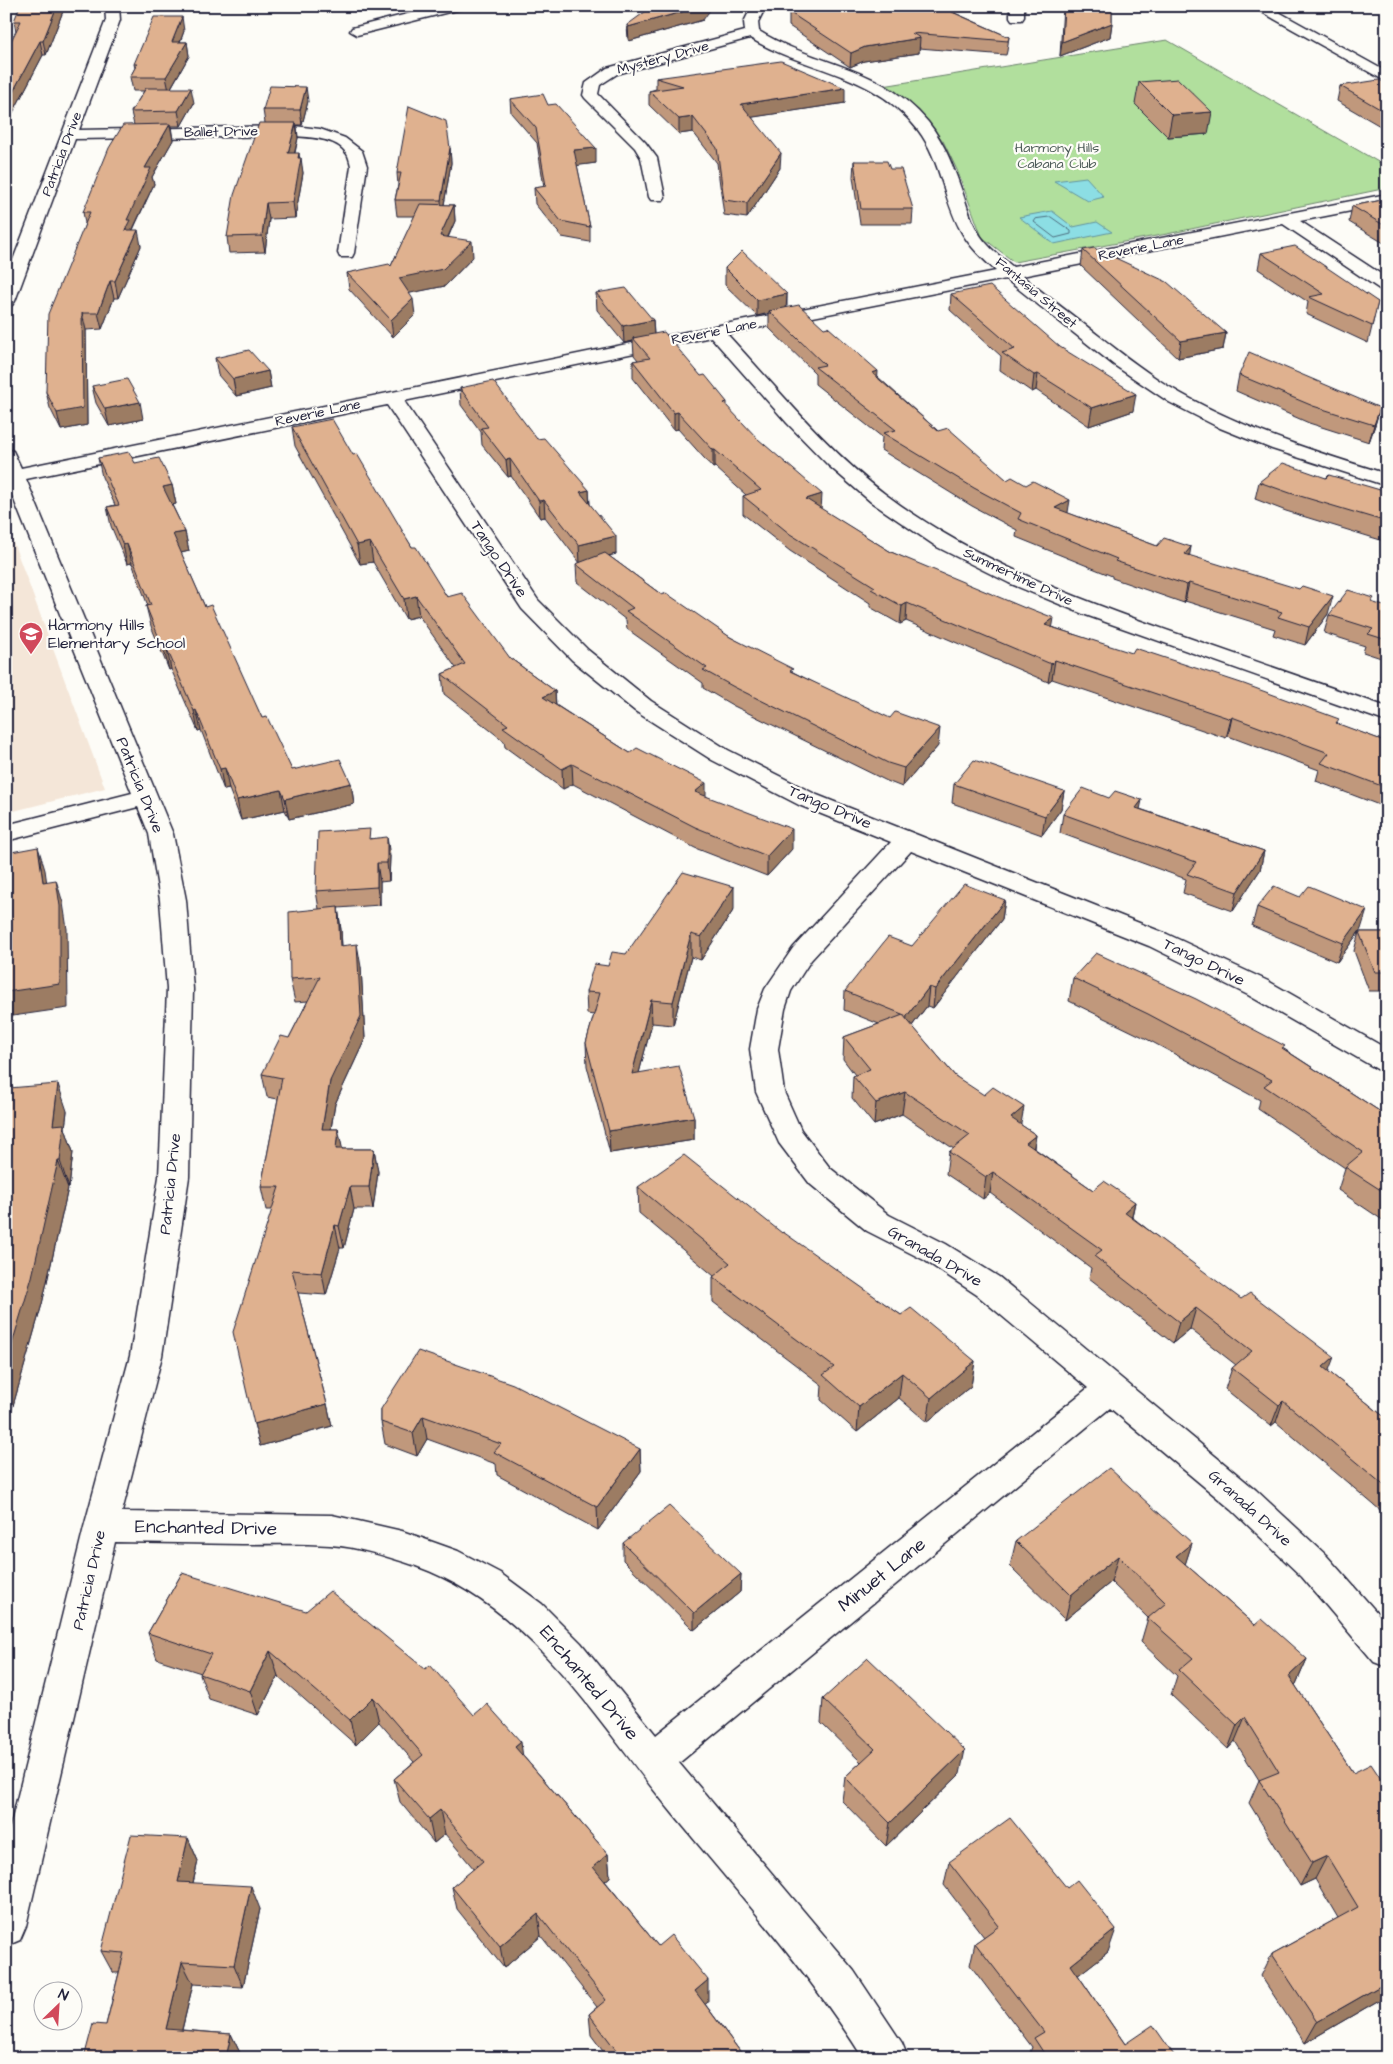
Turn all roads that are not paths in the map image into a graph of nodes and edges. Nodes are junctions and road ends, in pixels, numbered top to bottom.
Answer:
1 (112, 6) edge
2 (456, 6) edge
3 (759, 6) edge
4 (1258, 6) edge
5 (357, 31) dead end
6 (752, 33) junction
7 (1387, 78) edge
8 (69, 135) junction
9 (656, 197) dead end
10 (1387, 199) edge
11 (1286, 219) junction
12 (346, 253) dead end
13 (1008, 274) junction
14 (1387, 286) edge
15 (6, 301) edge
16 (714, 331) junction
17 (392, 398) junction
18 (10, 465) edge
19 (1387, 480) edge
20 (1387, 715) edge
21 (145, 797) junction
22 (6, 833) edge
23 (908, 839) junction
24 (1387, 1062) edge
25 (1110, 1389) junction
26 (101, 1527) junction
27 (1387, 1650) edge
28 (653, 1761) junction
29 (6, 1926) edge
30 (887, 2058) edge

1 - 8 street, Patricia Drive
2 - 5 street
3 - 6 street
4 - 7 street
6 - 9 street, Mystery Drive
6 - 13 street, Fantasia Street
8 - 12 street, Ballet Drive
8 - 15 street, Patricia Drive
10 - 11 street, Reverie Lane
11 - 13 street, Reverie Lane
11 - 14 street
13 - 16 street, Reverie Lane
13 - 19 street, Fantasia Street
16 - 17 street, Reverie Lane
16 - 20 street, Summertime Drive
17 - 18 street, Reverie Lane
17 - 23 street, Tango Drive
18 - 21 street, Patricia Drive
21 - 22 street
21 - 26 street, Patricia Drive
23 - 24 street, Tango Drive
23 - 25 street, Granada Drive
25 - 27 street, Granada Drive
25 - 28 street, Minuet Lane
26 - 28 street, Enchanted Drive
26 - 29 street, Patricia Drive
28 - 30 street, Enchanted Drive

